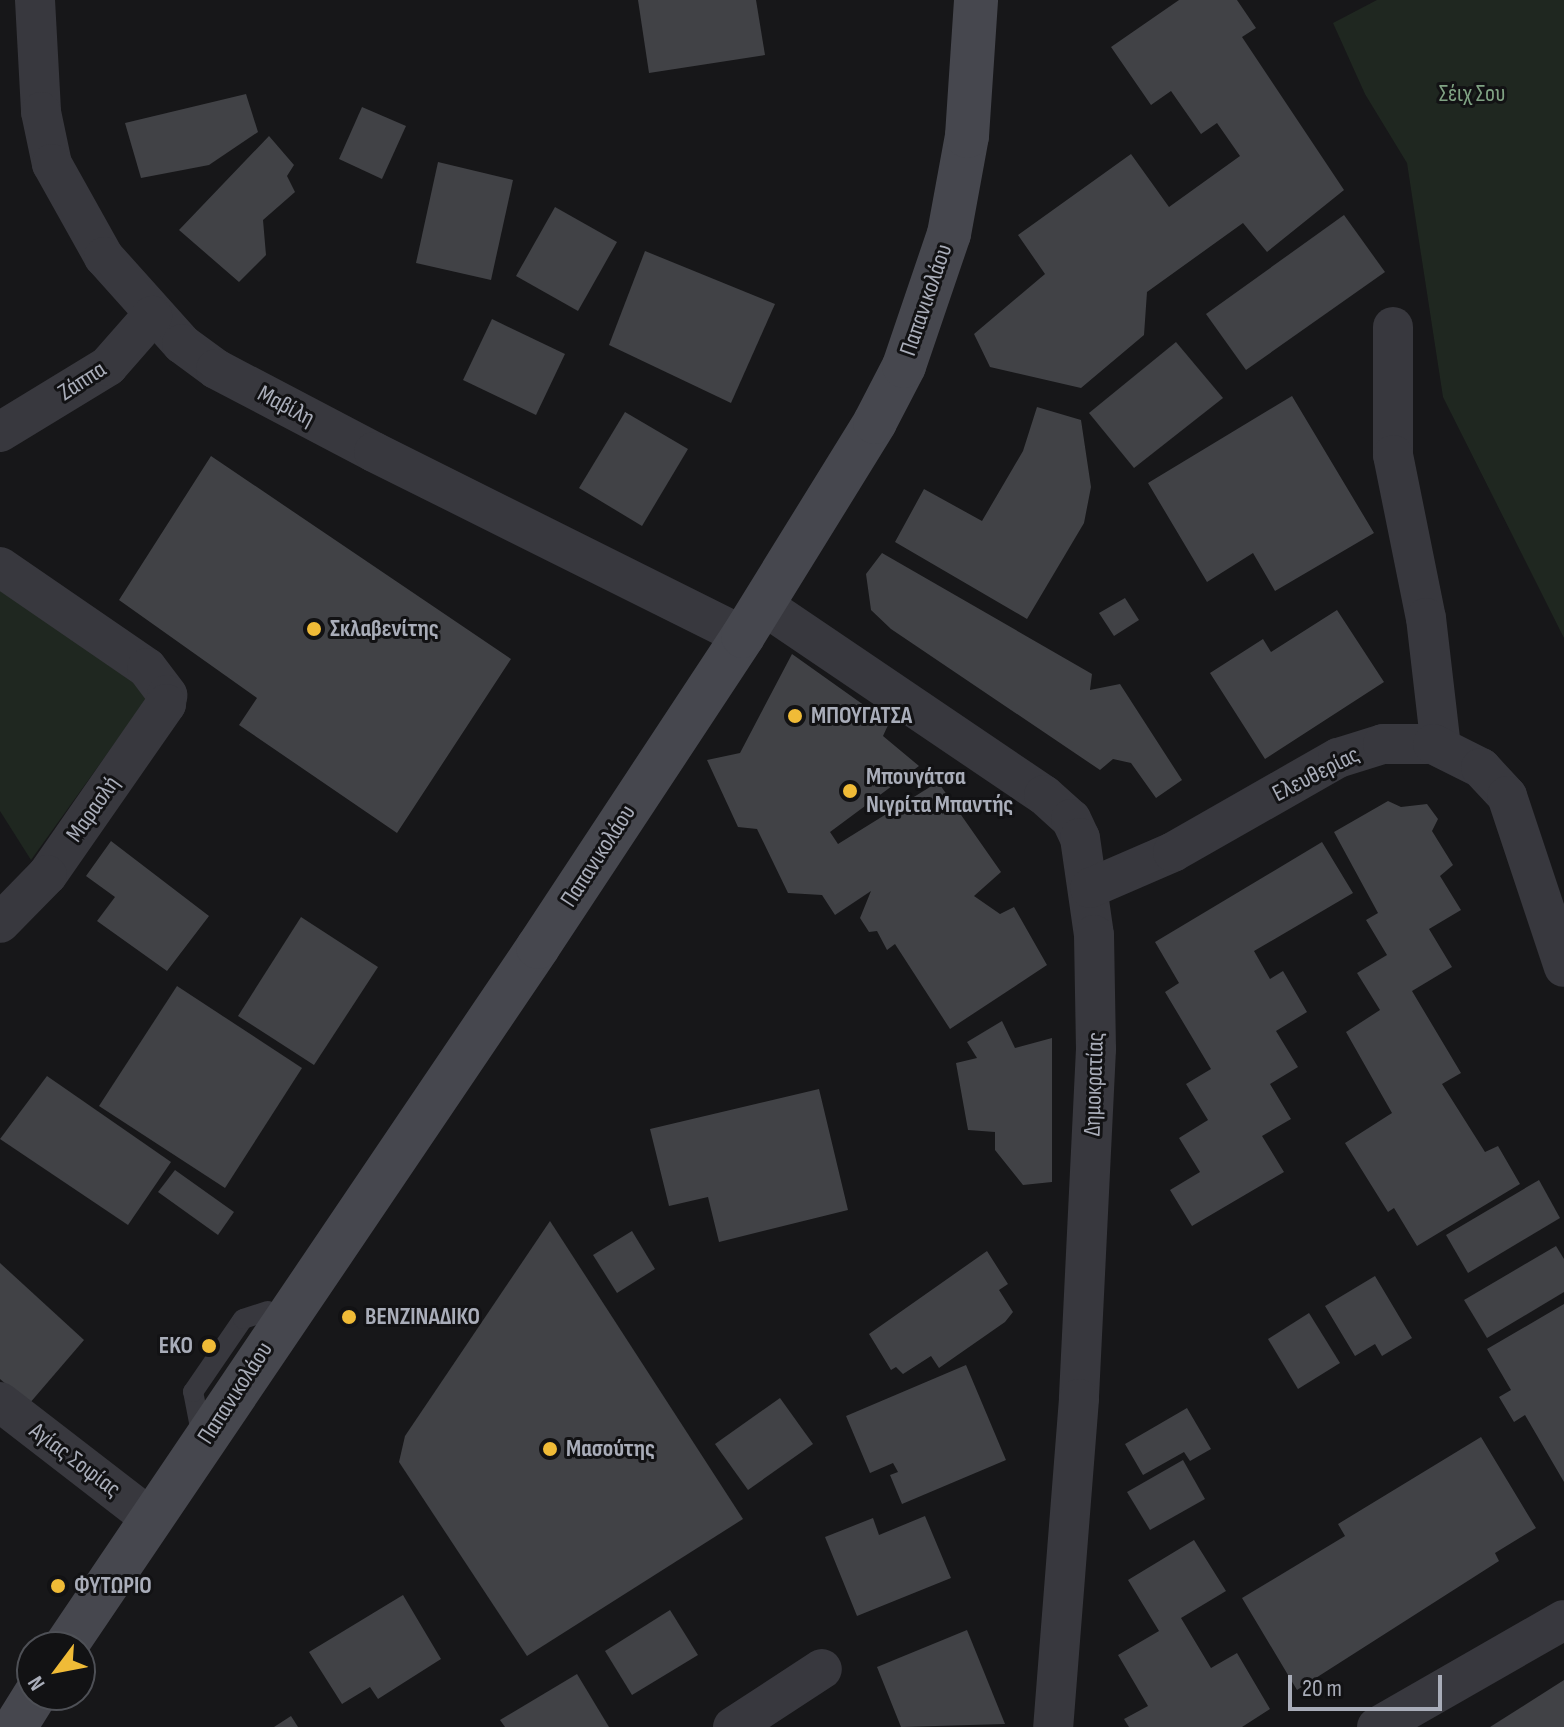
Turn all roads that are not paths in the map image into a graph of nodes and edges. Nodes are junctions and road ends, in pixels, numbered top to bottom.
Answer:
1 (35, 0) edge
2 (976, 0) edge
3 (152, 316) junction
4 (1393, 327) dead end
5 (0, 432) edge
6 (0, 567) edge
7 (753, 620) junction
8 (1441, 747) junction
9 (1090, 888) junction
10 (0, 923) edge
11 (1564, 967) edge
12 (268, 1311) dead end
13 (0, 1402) edge
14 (199, 1422) dead end
15 (150, 1518) junction
16 (1564, 1620) edge
17 (76, 1631) edge
18 (822, 1669) dead end
19 (733, 1727) edge
20 (1053, 1727) edge
21 (1377, 1727) edge

1 - 3 street, Μαβίλη
2 - 7 main road, Παπανικολάου
3 - 5 street, Ζάππα
3 - 7 street, Μαβίλη
4 - 8 street
6 - 10 street, Μαρασλή
7 - 9 street, Δημοκρατίας
7 - 15 main road, Παπανικολάου
8 - 9 street, Ελευθερίας
8 - 11 street, Ελευθερίας
9 - 20 street, Δημοκρατίας
12 - 14 lane
13 - 15 street, Αγίας Σοφίας
15 - 17 main road, Παπανικολάου
16 - 21 street
18 - 19 street

